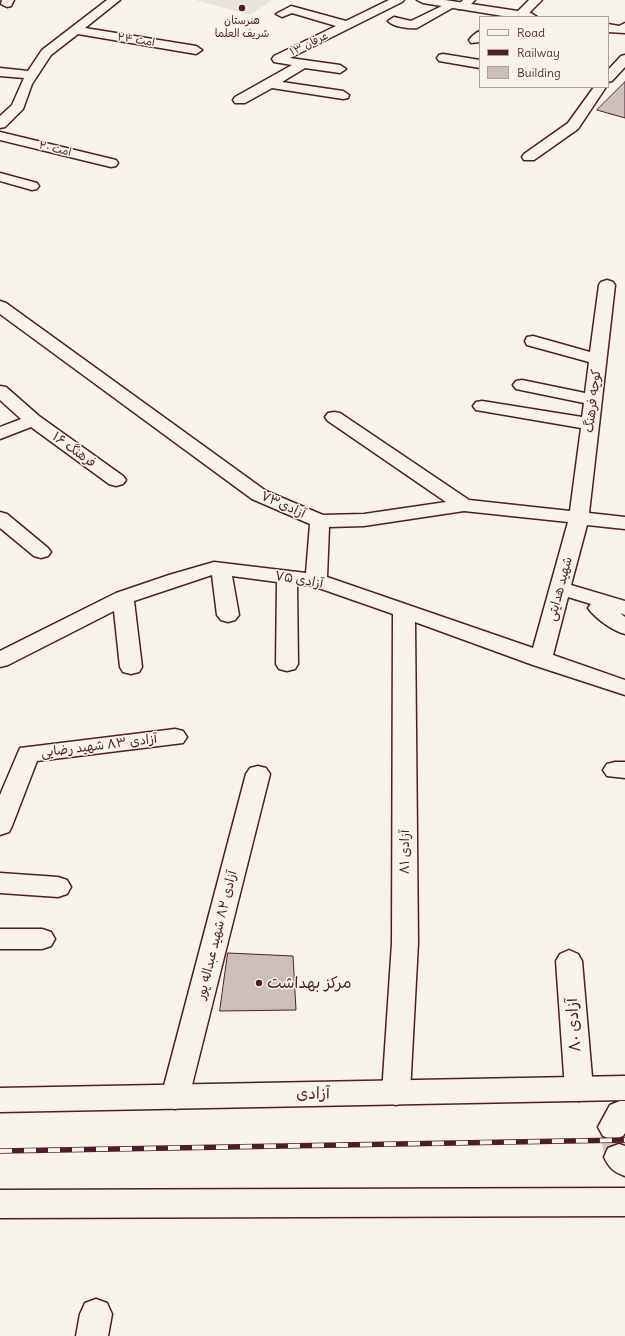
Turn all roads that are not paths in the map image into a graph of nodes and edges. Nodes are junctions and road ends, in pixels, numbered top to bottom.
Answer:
1 (114, 0) edge
2 (398, 0) edge
3 (423, 0) edge
4 (536, 0) edge
5 (460, 4) edge
6 (302, 5) dead end
7 (500, 15) edge
8 (526, 16) edge
9 (394, 21) dead end
10 (347, 25) junction
11 (75, 30) junction
12 (196, 50) dead end
13 (443, 58) dead end
14 (625, 59) edge
15 (303, 64) junction
16 (479, 64) edge
17 (340, 69) dead end
18 (0, 72) edge
19 (32, 75) junction
20 (609, 77) edge
21 (270, 84) junction
22 (599, 88) edge
23 (343, 95) dead end
24 (240, 100) dead end
25 (0, 124) edge
26 (0, 136) edge
27 (529, 157) dead end
28 (111, 163) dead end
29 (0, 177) edge
30 (32, 186) dead end
31 (607, 285) dead end
32 (0, 306) edge
33 (533, 341) dead end
34 (598, 359) junction
35 (522, 385) dead end
36 (0, 391) edge
37 (593, 400) junction
38 (482, 406) dead end
39 (334, 417) dead end
40 (33, 420) junction
41 (590, 424) junction
42 (0, 434) edge
43 (116, 480) dead end
44 (464, 505) junction
45 (579, 517) junction
46 (0, 518) edge
47 (320, 520) junction
48 (625, 523) edge
49 (41, 552) dead end
50 (221, 569) junction
51 (287, 577) junction
52 (316, 580) junction
53 (560, 588) junction
54 (123, 598) junction
55 (599, 608) dead end
56 (625, 608) edge
57 (404, 612) junction
58 (228, 615) dead end
59 (625, 627) edge
60 (0, 660) edge
61 (541, 660) junction
62 (287, 664) dead end
63 (131, 666) dead end
64 (625, 688) edge
65 (175, 737) dead end
66 (258, 774) dead end
67 (0, 826) edge
68 (0, 883) edge
69 (58, 887) dead end
70 (0, 939) edge
71 (42, 939) dead end
72 (570, 961) dead end
73 (625, 1088) edge
74 (579, 1089) junction
75 (396, 1093) junction
76 (175, 1097) junction
77 (0, 1100) edge
78 (625, 1202) edge
79 (0, 1204) edge

1 - 11 street
2 - 10 street, عرفان ۱۳
3 - 5 street
4 - 8 street
5 - 7 street
5 - 9 street
6 - 10 street
7 - 8 street
10 - 15 street, عرفان ۱۳
11 - 12 street, امت ۲۴
11 - 19 street
13 - 16 street
14 - 20 street
15 - 17 street
15 - 21 street, عرفان ۱۳
18 - 19 street
19 - 25 street
21 - 23 street
21 - 24 street, عرفان ۱۳
22 - 27 street
26 - 28 street, امت ۲۰
29 - 30 street
31 - 34 street, کوچه فرهنگ
32 - 47 street, آزادی۷۳
33 - 34 street
34 - 37 street, کوچه فرهنگ
35 - 37 street
36 - 40 street, فرهنگ ۱۶
37 - 41 street, کوچه فرهنگ
38 - 41 street
39 - 44 street
40 - 42 street
40 - 43 street, فرهنگ ۱۶
41 - 45 street, کوچه فرهنگ
44 - 45 street, آزادی۷۳
44 - 47 street, آزادی۷۳
45 - 48 street, آزادی۷۳
45 - 53 street, شهید هدایتی
46 - 49 street
47 - 52 street
50 - 51 street, آزادی ۷۵
50 - 54 street, آزادی ۷۵
50 - 58 street
51 - 52 street, آزادی ۷۵
51 - 62 street
52 - 57 street, آزادی ۷۵
53 - 56 street
53 - 61 street, شهید هدایتی
54 - 60 street, آزادی ۷۵
54 - 63 street
55 - 59 street
57 - 61 street, آزادی ۷۵
57 - 75 street, آزادی ۸۱
61 - 64 street, آزادی ۷۵
65 - 67 street, آزادی ۸۳ شهید رضایی
66 - 76 street, آزادی ۸۲ شهید عبداله پور
68 - 69 street
70 - 71 street
72 - 74 street, آزادی ۸۰
73 - 74 street, آزادی
74 - 75 street, آزادی
75 - 76 street, آزادی
76 - 77 street, آزادی
78 - 79 street

